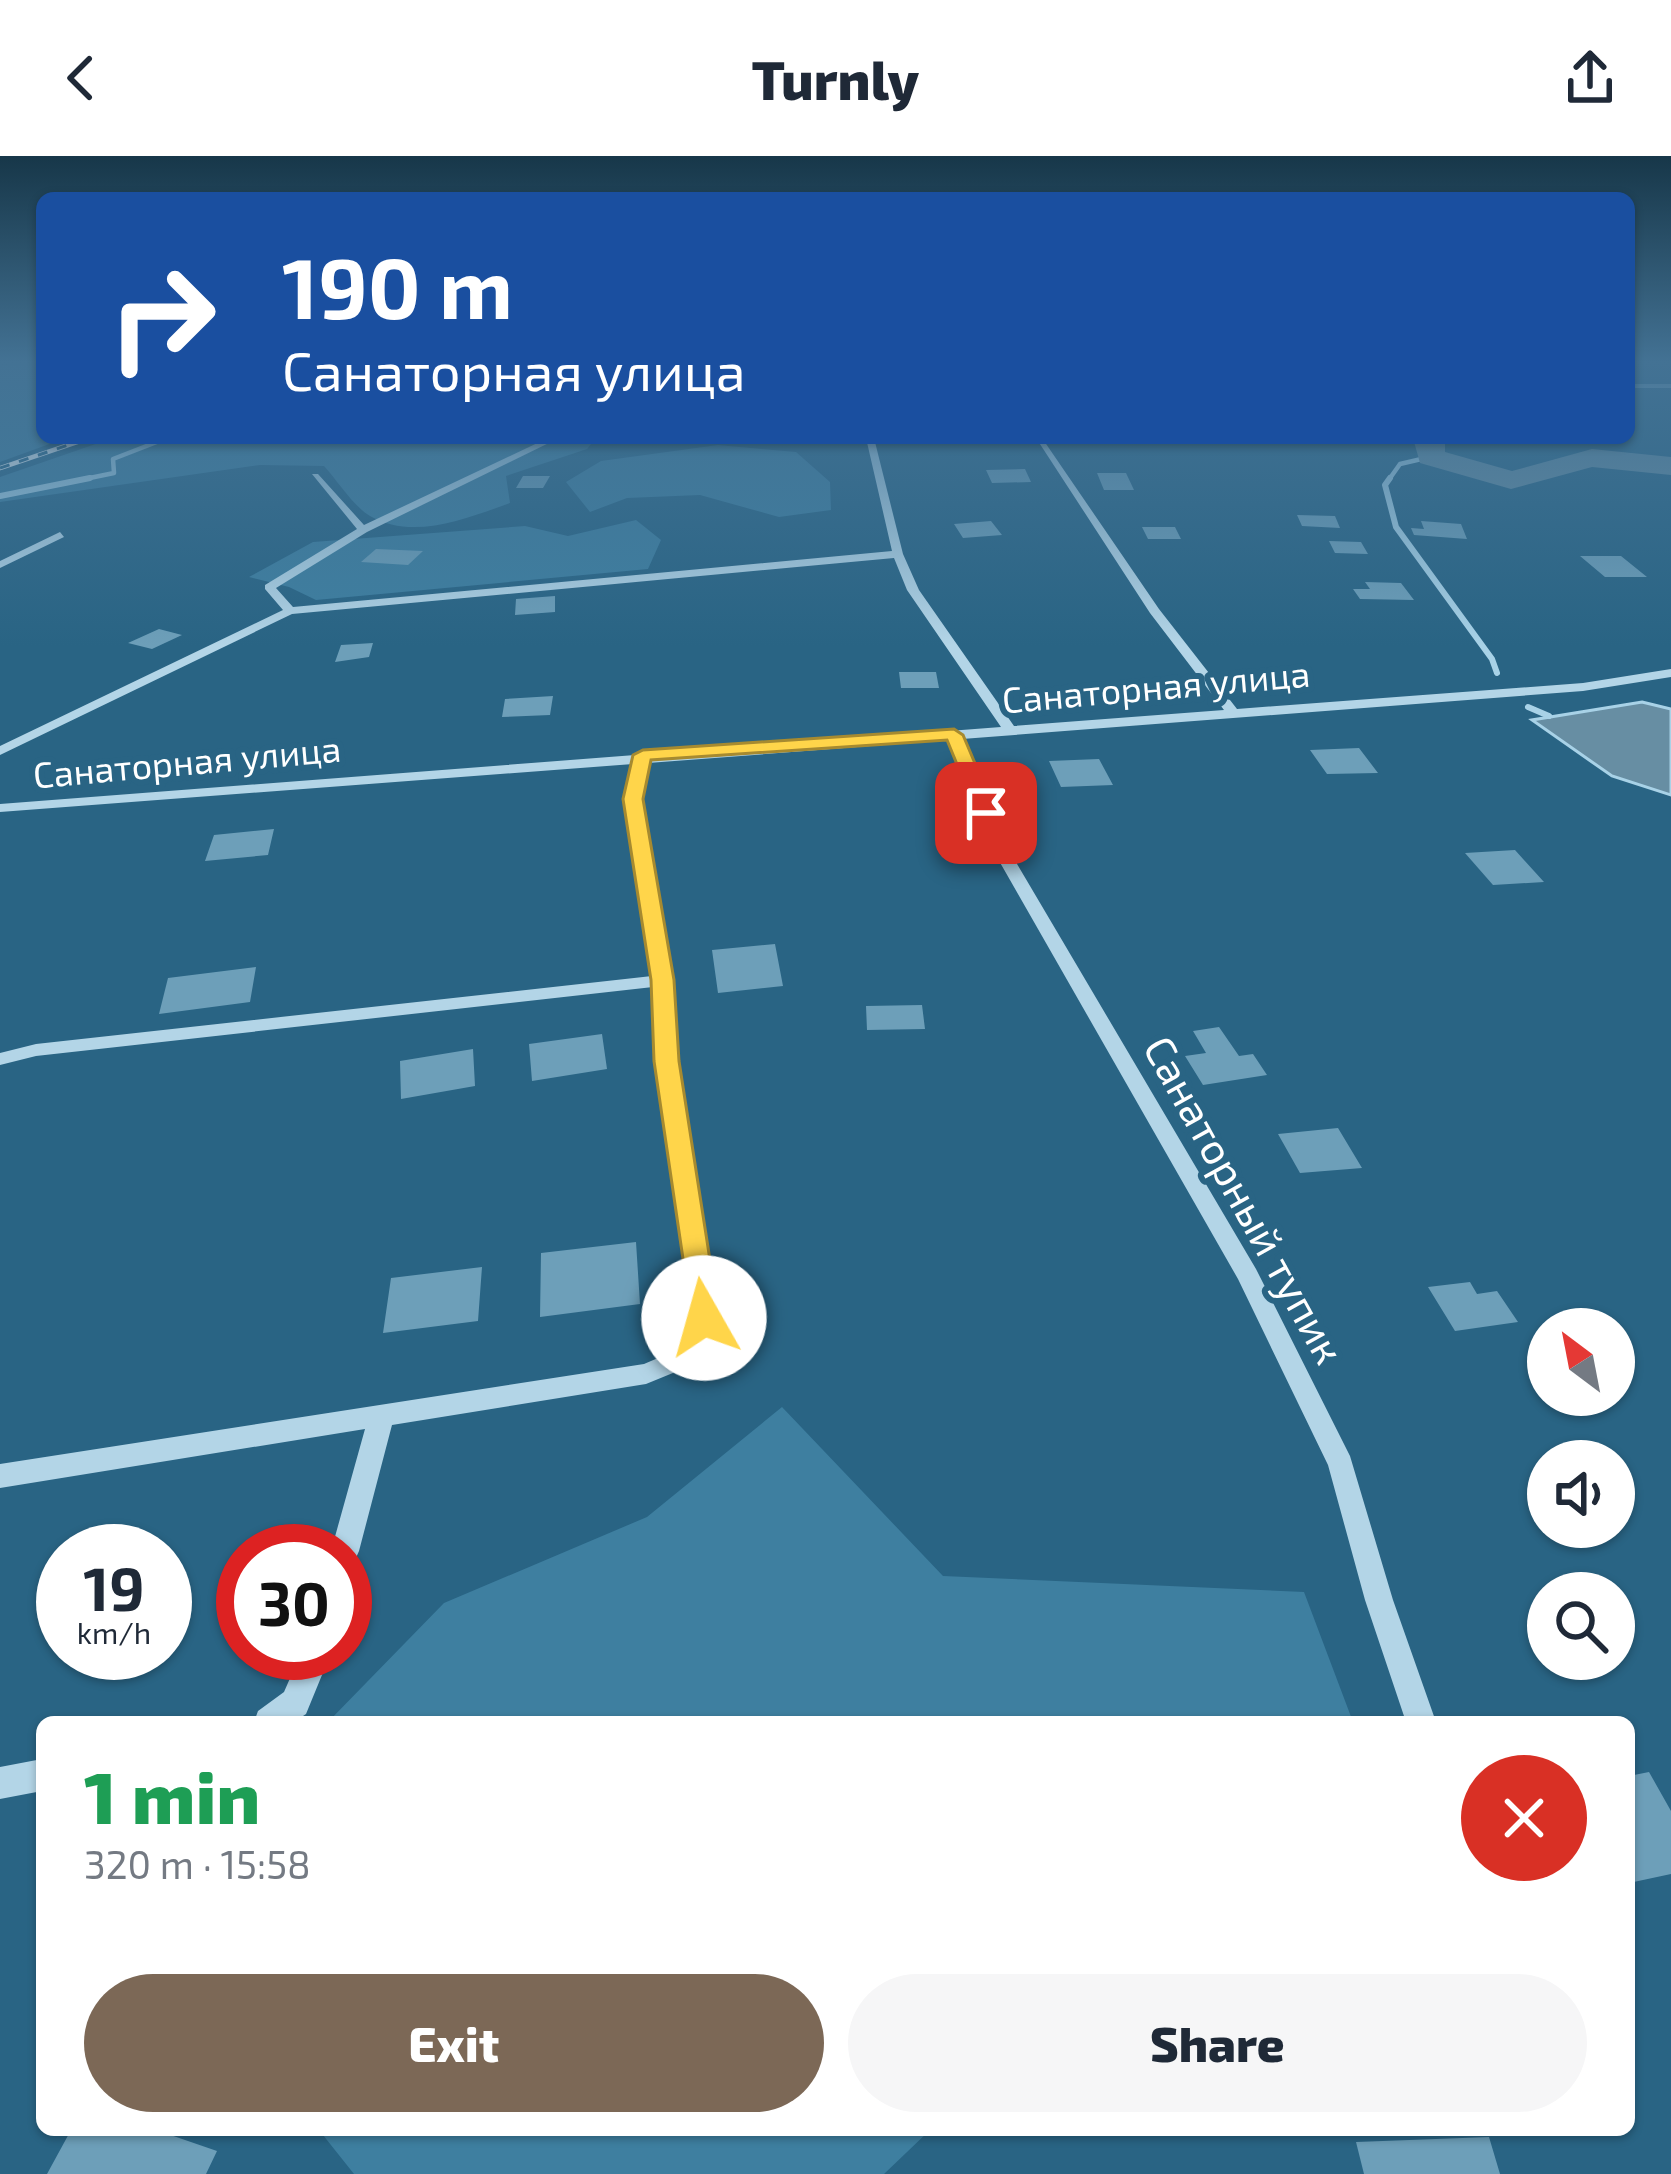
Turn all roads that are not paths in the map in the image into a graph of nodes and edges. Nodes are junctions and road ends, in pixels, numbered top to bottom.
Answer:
1 (513, 458) edge
2 (875, 458) edge
3 (1054, 458) edge
4 (315, 476) dead end
5 (363, 530) junction
6 (61, 535) dead end
7 (898, 554) junction
8 (0, 565) edge
9 (290, 610) junction
10 (1671, 673) edge
11 (1232, 712) junction
12 (1009, 729) junction
13 (954, 735) junction
14 (0, 752) edge
15 (643, 755) junction
16 (0, 808) edge
17 (662, 980) junction
18 (0, 1059) edge
19 (381, 1419) junction
20 (0, 1476) edge
21 (352, 1524) edge
22 (305, 1680) edge
23 (277, 1716) edge
24 (1419, 1716) edge
25 (36, 1776) edge
26 (0, 1783) edge

1 - 5 street
2 - 7 street
3 - 11 street
4 - 5 street
5 - 9 street
6 - 8 street
7 - 9 street
7 - 12 street
9 - 14 street
10 - 11 street, Санаторная улица
11 - 12 street, Санаторная улица
12 - 13 street, Санаторная улица
13 - 15 street, Санаторная улица
13 - 24 street, Санаторный тупик
15 - 16 street, Санаторная улица
15 - 17 street
17 - 18 street
17 - 19 street
19 - 20 street
19 - 21 street
22 - 23 street
25 - 26 street

